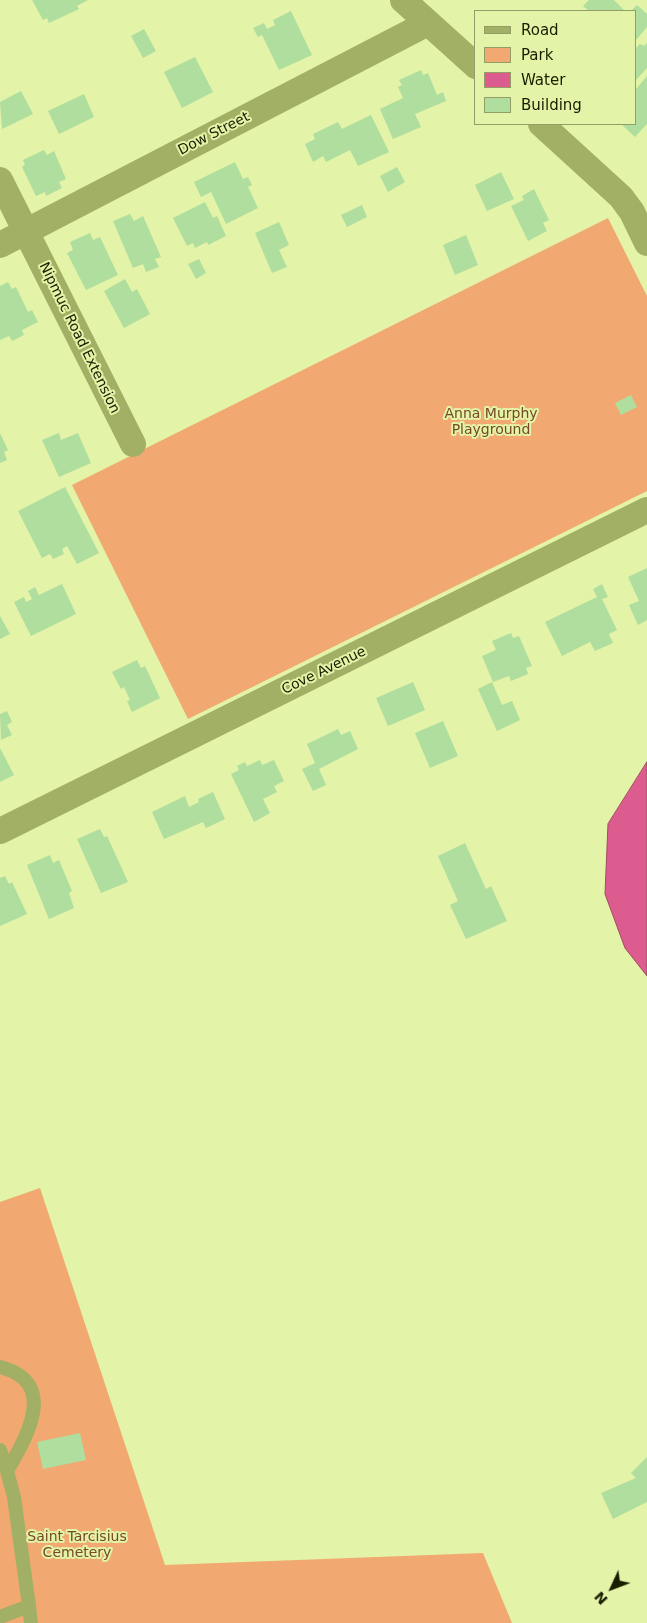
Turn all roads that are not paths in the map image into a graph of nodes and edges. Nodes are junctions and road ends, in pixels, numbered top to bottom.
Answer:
1 (403, 0) edge
2 (428, 23) junction
3 (474, 64) edge
4 (542, 125) edge
5 (0, 180) edge
6 (26, 231) junction
7 (647, 243) edge
8 (0, 245) edge
9 (133, 444) dead end
10 (647, 510) edge
11 (0, 832) edge
12 (0, 1367) edge
13 (0, 1450) edge
14 (7, 1471) junction
15 (30, 1606) junction
16 (0, 1617) edge
17 (31, 1623) edge

1 - 2 street
2 - 3 street
2 - 6 street, Dow Street
4 - 7 street
5 - 6 street, Nipmuc Road Extension
6 - 8 street, Dow Street
6 - 9 street, Nipmuc Road Extension
10 - 11 street, Cove Avenue
12 - 14 lane
13 - 14 lane
14 - 15 lane
15 - 16 lane
15 - 17 lane

